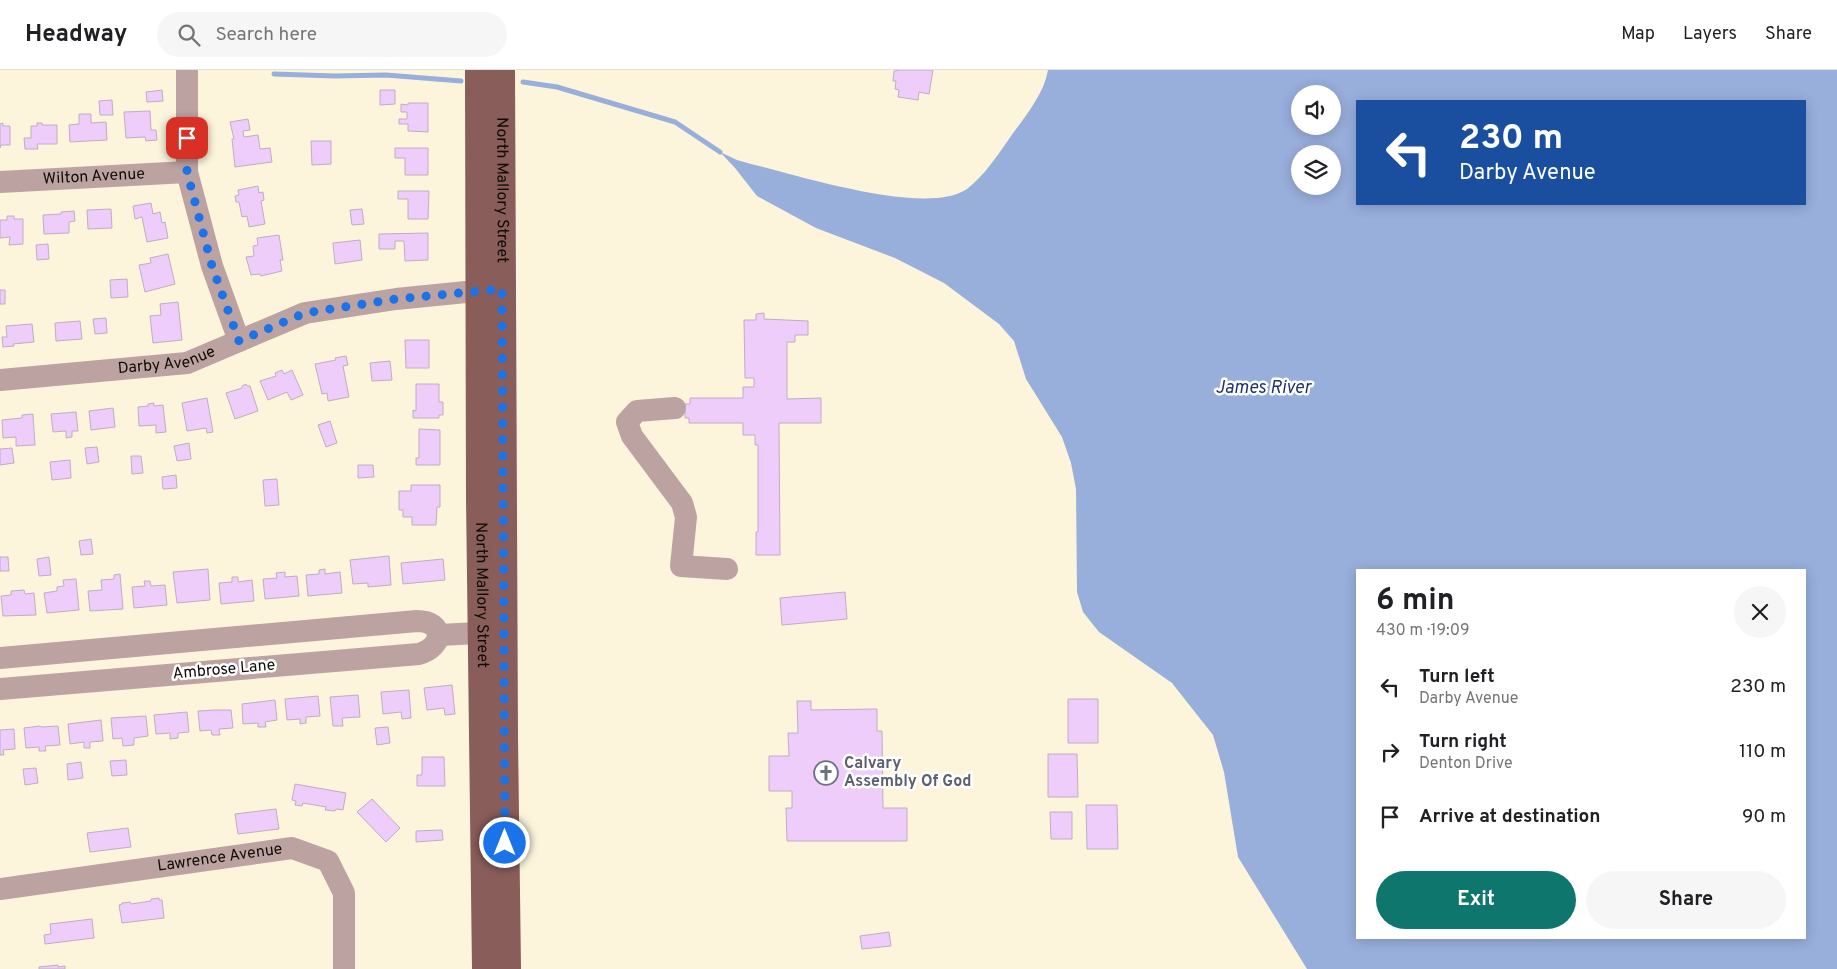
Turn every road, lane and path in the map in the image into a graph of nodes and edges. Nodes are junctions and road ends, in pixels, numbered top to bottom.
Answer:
1 (187, 70) edge
2 (479, 70) edge
3 (501, 70) edge
4 (187, 172) junction
5 (0, 182) edge
6 (491, 290) junction
7 (239, 341) junction
8 (0, 380) edge
9 (675, 408) dead end
10 (727, 569) dead end
11 (289, 632) junction
12 (493, 632) junction
13 (439, 635) junction
14 (2, 658) edge
15 (292, 664) junction
16 (3, 689) edge
17 (0, 889) edge
18 (344, 969) edge
19 (486, 969) edge
20 (507, 969) edge

1 - 4 street
2 - 6 main road, North Mallory Street
3 - 6 main road, North Mallory Street
4 - 5 street, Wilton Avenue
4 - 7 street
6 - 7 street, Darby Avenue
6 - 12 main road, North Mallory Street
7 - 8 street, Darby Avenue
9 - 10 street
11 - 13 street, Ambrose Lane
11 - 14 street, Ambrose Lane
11 - 15 street
12 - 13 street
12 - 19 main road, North Mallory Street
12 - 20 main road, North Mallory Street
13 - 15 street, Ambrose Lane
14 - 16 street
15 - 16 street, Ambrose Lane
17 - 18 street, Lawrence Avenue

